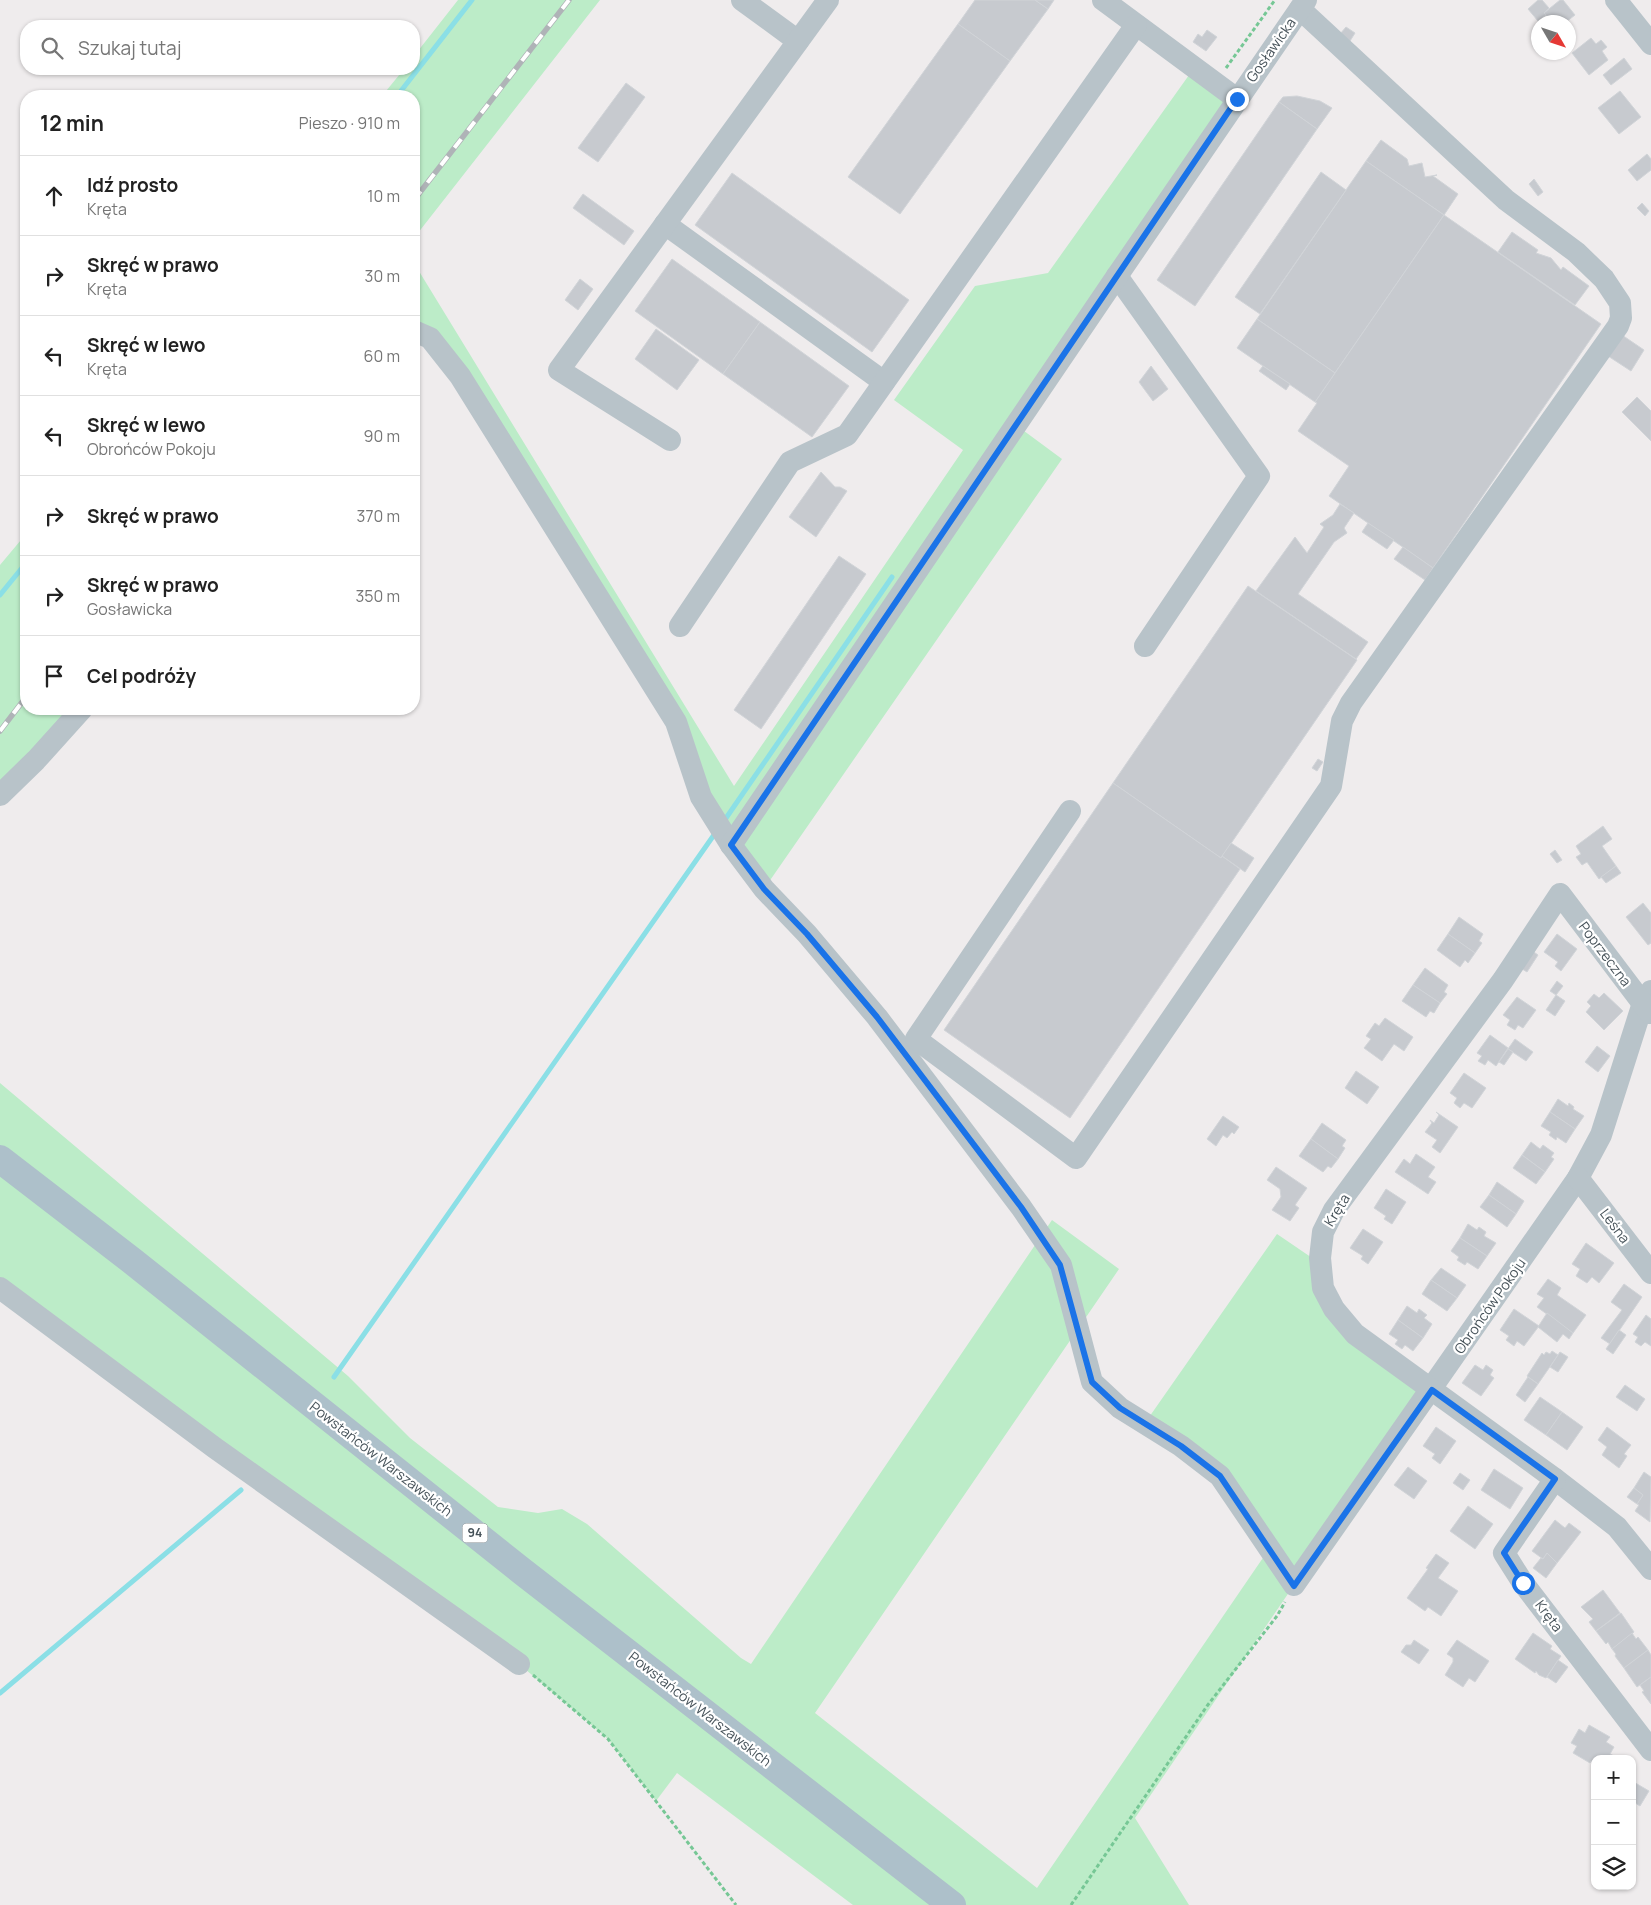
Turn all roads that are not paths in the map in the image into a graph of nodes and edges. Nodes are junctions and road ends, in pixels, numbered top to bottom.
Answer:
1 (742, 0) edge
2 (828, 0) edge
3 (1103, 0) edge
4 (1616, 0) edge
5 (1303, 4) edge
6 (1136, 25) junction
7 (798, 42) junction
8 (1651, 44) edge
9 (1237, 99) junction
10 (665, 224) junction
11 (1117, 276) junction
12 (420, 334) edge
13 (884, 382) junction
14 (670, 440) dead end
15 (680, 626) dead end
16 (1145, 646) dead end
17 (77, 715) edge
18 (0, 795) edge
19 (1070, 811) dead end
20 (731, 845) junction
21 (1560, 894) joint
22 (1648, 1003) edge
23 (0, 1159) edge
24 (1578, 1178) junction
25 (1651, 1273) edge
26 (0, 1288) edge
27 (1432, 1390) junction
28 (1555, 1479) junction
29 (1651, 1569) edge
30 (519, 1664) road end
31 (1651, 1750) edge
32 (952, 1905) edge

1 - 7 street
2 - 7 street
3 - 6 street
4 - 8 street
5 - 9 street, Gosławicka
5 - 19 street
6 - 9 street
6 - 13 street
7 - 10 street
9 - 11 street, Gosławicka
10 - 13 street
10 - 14 street
11 - 16 street
11 - 20 street, Gosławicka
12 - 20 street
13 - 15 street
17 - 18 street
20 - 27 street, Obrońców Pokoju
21 - 22 street, Poprzeczna
21 - 27 street, Kręta
22 - 24 street, Obrońców Pokoju
23 - 32 main road, Powstańców Warszawskich / 94
24 - 25 street, Leśna
24 - 27 street, Obrońców Pokoju
26 - 30 street
27 - 28 street, Kręta
28 - 29 street, Kręta
28 - 31 street, Kręta

